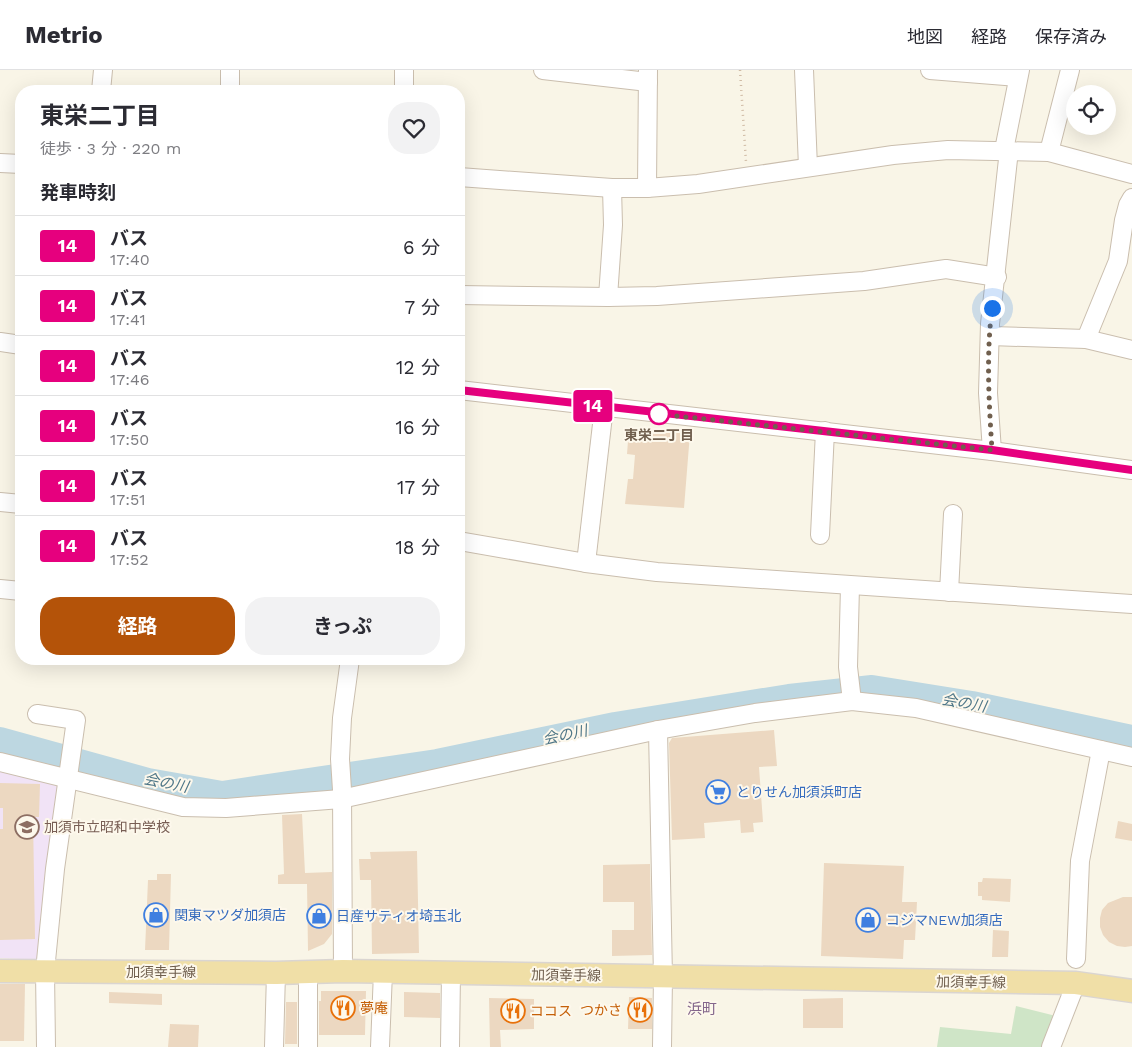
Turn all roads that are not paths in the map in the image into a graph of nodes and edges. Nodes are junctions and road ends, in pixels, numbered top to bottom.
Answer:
1 (102, 70) edge
2 (230, 70) edge
3 (404, 70) edge
4 (543, 70) edge
5 (804, 70) edge
6 (930, 70) edge
7 (1070, 70) edge
8 (1019, 74) edge
9 (648, 76) edge
10 (101, 85) edge
11 (230, 85) edge
12 (404, 85) edge
13 (1006, 150) junction
14 (1049, 152) junction
15 (0, 163) edge
16 (15, 164) edge
17 (808, 167) junction
18 (1132, 174) edge
19 (465, 177) edge
20 (612, 188) junction
21 (647, 188) junction
22 (1132, 198) edge
23 (997, 277) junction
24 (465, 294) edge
25 (608, 297) junction
26 (990, 336) junction
27 (1086, 339) junction
28 (0, 342) edge
29 (15, 343) edge
30 (1132, 350) edge
31 (465, 391) edge
32 (604, 408) junction
33 (825, 432) junction
34 (992, 450) junction
35 (1132, 470) edge
36 (0, 502) edge
37 (15, 503) edge
38 (952, 514) dead end
39 (820, 535) dead end
40 (465, 542) edge
41 (586, 563) junction
42 (850, 586) junction
43 (0, 589) edge
44 (15, 590) edge
45 (949, 592) junction
46 (1132, 604) edge
47 (349, 665) edge
48 (852, 700) junction
49 (37, 714) dead end
50 (658, 730) junction
51 (1101, 750) junction
52 (1132, 756) edge
53 (0, 762) edge
54 (68, 779) junction
55 (341, 794) junction
56 (1076, 959) dead end
57 (0, 970) edge
58 (45, 971) junction
59 (308, 972) junction
60 (343, 972) junction
61 (383, 972) junction
62 (276, 973) junction
63 (451, 973) junction
64 (663, 977) junction
65 (1076, 984) junction
66 (1132, 991) edge
67 (46, 1047) edge
68 (274, 1047) edge
69 (308, 1047) edge
70 (380, 1047) edge
71 (450, 1047) edge
72 (662, 1047) edge
73 (1051, 1047) edge

1 - 10 street
2 - 11 street
3 - 12 street
4 - 9 street
5 - 17 street
6 - 8 street
7 - 14 street
8 - 13 street
9 - 21 street
13 - 14 street
13 - 17 street
13 - 23 street
14 - 18 street
15 - 16 street
17 - 21 street
19 - 20 street
20 - 21 street
20 - 25 street
22 - 27 street
23 - 25 street
23 - 26 street
24 - 25 street
26 - 27 street
26 - 34 street
27 - 30 street
28 - 29 street
31 - 32 street
32 - 33 street
32 - 41 street
33 - 34 street
33 - 39 street
34 - 35 street
36 - 37 street
38 - 45 street
40 - 41 street
41 - 42 street
42 - 45 street
42 - 48 street
43 - 44 street
45 - 46 street
47 - 55 street
48 - 50 street
48 - 51 street
49 - 54 street
50 - 55 street
50 - 64 street
51 - 52 street
51 - 56 street
53 - 54 street
54 - 55 street
54 - 58 street
55 - 60 street
57 - 58 main road, 加須幸手線
58 - 62 main road, 加須幸手線
58 - 67 street
59 - 60 main road, 加須幸手線
59 - 62 main road, 加須幸手線
59 - 69 street
60 - 61 main road, 加須幸手線
61 - 63 main road, 加須幸手線
61 - 70 street
62 - 68 street
63 - 64 main road, 加須幸手線
63 - 71 street
64 - 65 main road, 加須幸手線
64 - 72 street
65 - 66 main road, 加須幸手線
65 - 73 street

